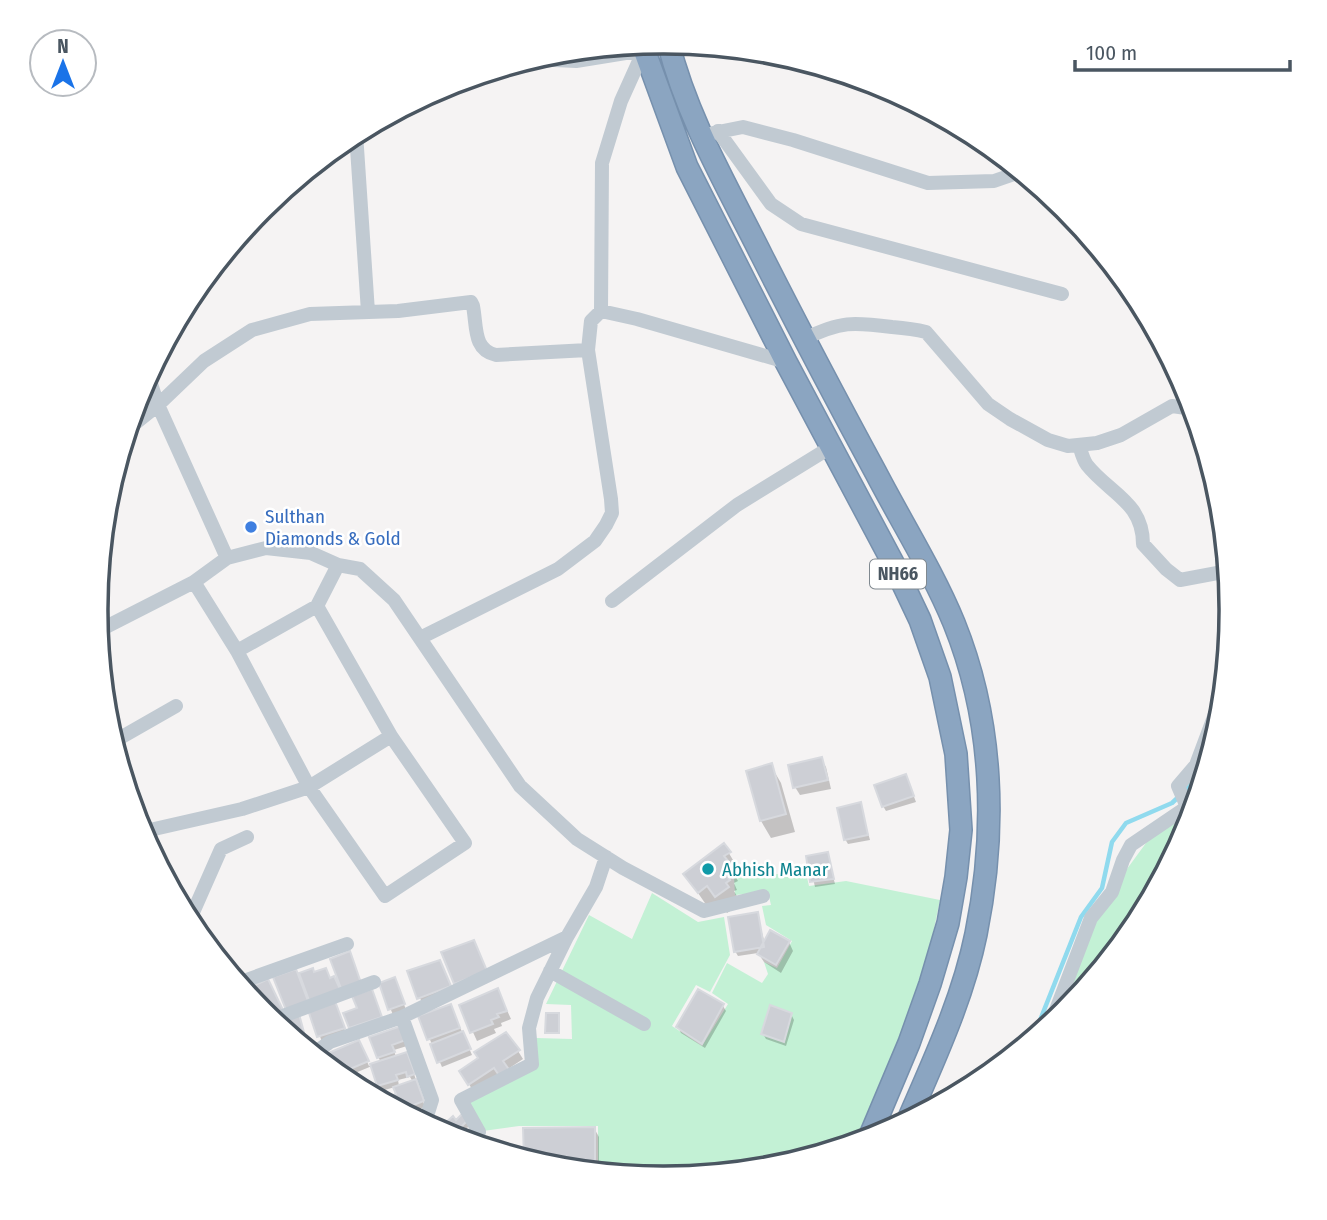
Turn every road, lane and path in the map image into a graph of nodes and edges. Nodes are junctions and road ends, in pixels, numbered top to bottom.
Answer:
1 (646, 54) edge
2 (671, 54) edge
3 (640, 55) edge
4 (710, 134) junction
5 (357, 147) edge
6 (1010, 175) edge
7 (1062, 294) dead end
8 (601, 311) junction
9 (368, 312) junction
10 (804, 339) junction
11 (588, 350) junction
12 (786, 362) junction
13 (153, 390) edge
14 (159, 405) junction
15 (1181, 407) edge
16 (142, 418) edge
17 (1079, 445) junction
18 (831, 447) junction
19 (227, 558) junction
20 (338, 565) junction
21 (1218, 573) edge
22 (194, 582) junction
23 (612, 601) dead end
24 (317, 606) junction
25 (108, 625) edge
26 (420, 638) junction
27 (237, 651) junction
28 (176, 706) dead end
29 (123, 736) edge
30 (391, 736) junction
31 (1198, 761) edge
32 (309, 787) junction
33 (1185, 802) edge
34 (1182, 811) edge
35 (153, 829) edge
36 (247, 837) dead end
37 (606, 857) junction
38 (763, 896) dead end
39 (195, 909) edge
40 (567, 937) junction
41 (347, 944) dead end
42 (550, 971) junction
43 (249, 979) edge
44 (374, 982) dead end
45 (1060, 998) edge
46 (284, 1016) edge
47 (402, 1017) junction
48 (644, 1024) dead end
49 (322, 1049) edge
50 (914, 1105) edge
51 (428, 1113) edge
52 (875, 1123) edge
53 (477, 1133) edge

1 - 12 highway, NH66
2 - 4 highway, NH66
3 - 8 street
4 - 6 street
4 - 7 street
4 - 10 highway, NH66
5 - 9 street
8 - 11 street
8 - 12 street
9 - 11 street
9 - 14 street
10 - 17 street
10 - 50 highway, NH66
11 - 26 street
12 - 18 highway, NH66
13 - 14 street
14 - 16 street
14 - 19 street
15 - 17 street
17 - 21 street
18 - 23 street
18 - 52 highway, NH66
19 - 20 street
19 - 22 street
20 - 24 street
20 - 26 street
22 - 25 street
22 - 27 street
24 - 27 street
24 - 30 street
26 - 37 street
27 - 32 street
28 - 29 street
30 - 32 street
30 - 32 street
31 - 33 street
32 - 35 street
34 - 45 street
36 - 39 street
37 - 38 street
37 - 40 street
40 - 42 street
40 - 47 street
41 - 43 street
42 - 48 street
42 - 53 street
44 - 46 street
47 - 49 street
47 - 51 street

